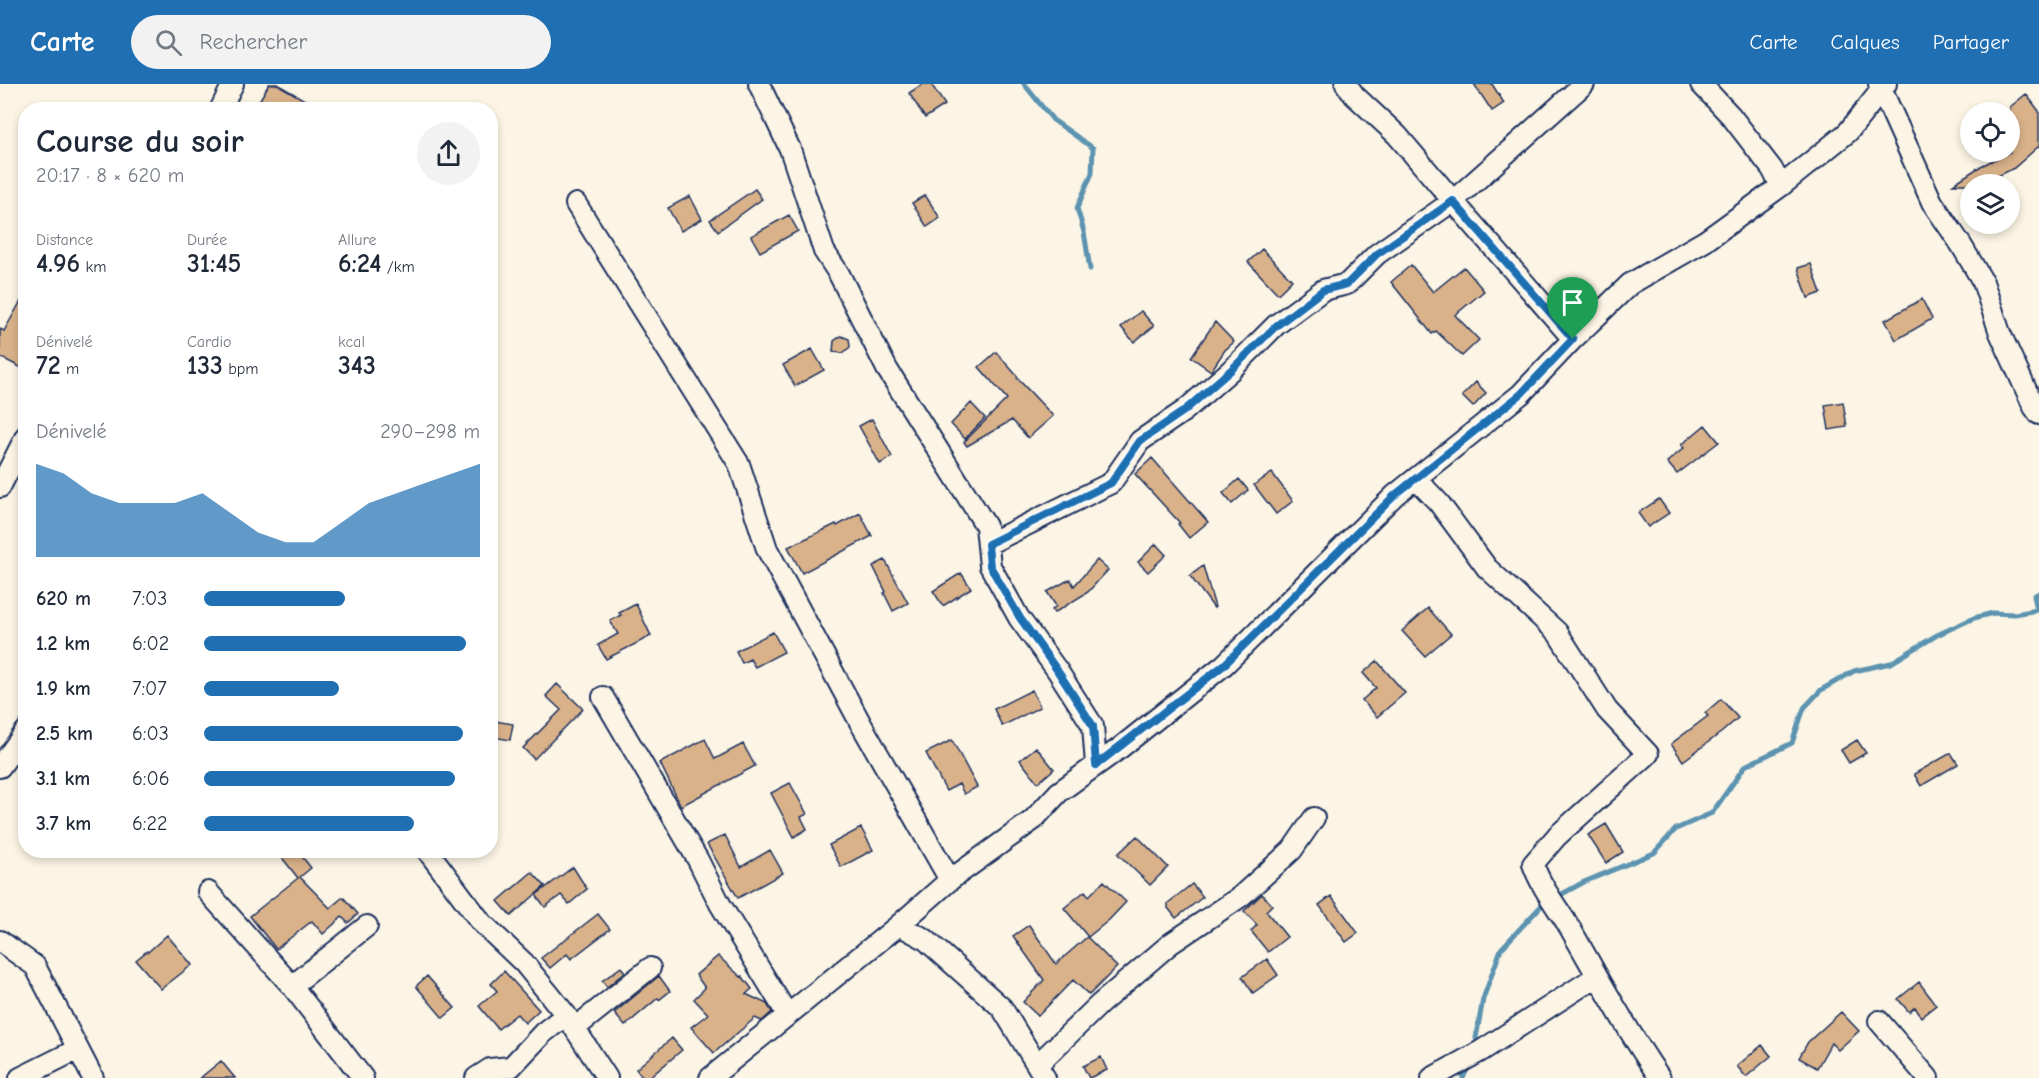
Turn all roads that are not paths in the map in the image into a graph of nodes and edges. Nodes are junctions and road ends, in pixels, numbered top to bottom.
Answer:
1 (233, 84) edge
2 (759, 84) edge
3 (1346, 84) edge
4 (1584, 84) edge
5 (1701, 84) edge
6 (1882, 86) edge
7 (224, 102) edge
8 (1781, 186) junction
9 (1453, 201) junction
10 (576, 204) dead end
11 (1573, 339) junction
12 (2039, 414) edge
13 (18, 452) edge
14 (1416, 479) junction
15 (0, 487) edge
16 (988, 544) junction
17 (603, 697) dead end
18 (18, 742) edge
19 (1096, 765) junction
20 (0, 767) edge
21 (1314, 818) dead end
22 (433, 858) edge
23 (950, 880) junction
24 (208, 892) dead end
25 (899, 925) junction
26 (367, 926) dead end
27 (0, 941) edge
28 (650, 968) dead end
29 (1597, 976) junction
30 (292, 986) junction
31 (787, 1014) junction
32 (570, 1021) junction
33 (1879, 1021) dead end
34 (78, 1049) junction
35 (1042, 1071) edge
36 (20, 1078) edge
37 (93, 1078) edge
38 (363, 1078) edge
39 (477, 1078) edge
40 (607, 1078) edge
41 (710, 1078) edge
42 (1432, 1078) edge
43 (1660, 1078) edge
44 (1928, 1078) edge

1 - 7 street
2 - 16 street
3 - 9 street
4 - 9 street
5 - 8 street
6 - 8 street
6 - 12 street
8 - 11 street
9 - 11 street
9 - 16 street
10 - 23 street
11 - 14 street
13 - 15 street
14 - 19 street
14 - 29 street
16 - 19 street
17 - 31 street
18 - 20 street
19 - 23 street
21 - 35 street
22 - 32 street
23 - 25 street
24 - 30 street
25 - 31 street
25 - 35 street
26 - 30 street
27 - 34 street
28 - 32 street
29 - 42 street
29 - 43 street
30 - 38 street
31 - 41 street
32 - 39 street
32 - 40 street
33 - 44 street
34 - 36 street
34 - 37 street

